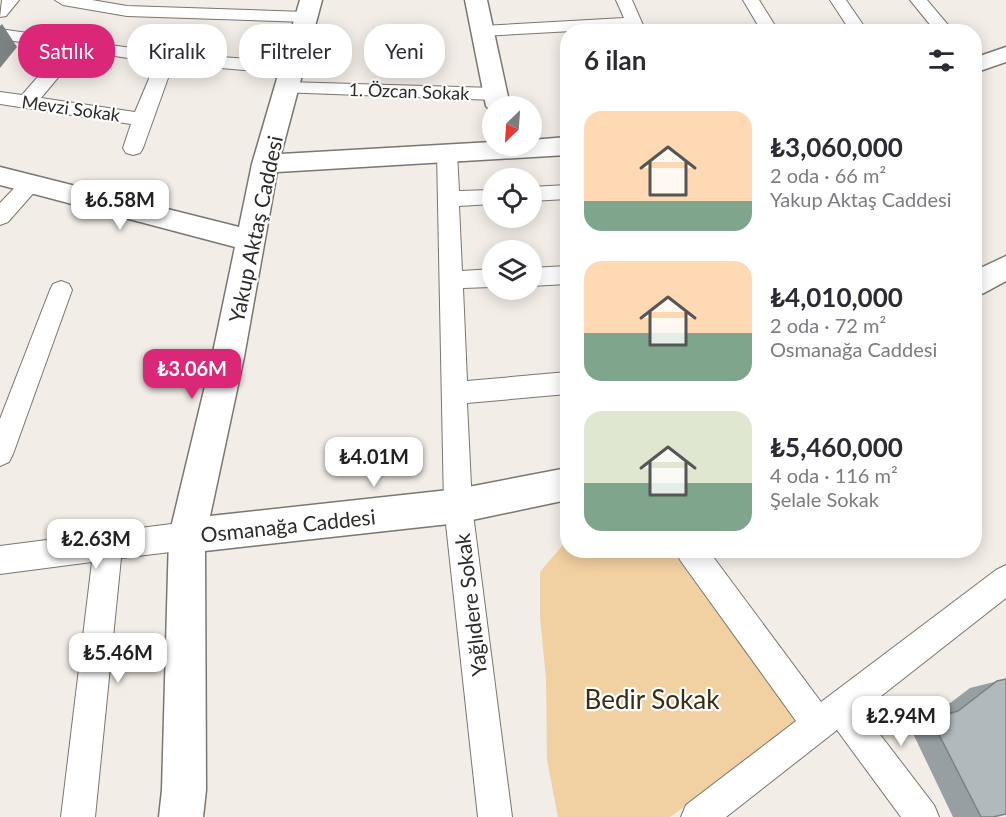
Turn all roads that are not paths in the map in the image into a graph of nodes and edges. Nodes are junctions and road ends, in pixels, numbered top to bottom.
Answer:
1 (11, 0) edge
2 (63, 0) edge
3 (476, 0) edge
4 (624, 0) edge
5 (751, 0) edge
6 (838, 0) edge
7 (918, 0) edge
8 (309, 9) edge
9 (0, 12) edge
10 (305, 24) edge
11 (635, 24) edge
12 (766, 24) edge
13 (854, 24) edge
14 (939, 24) edge
15 (560, 29) edge
16 (482, 31) junction
17 (0, 34) edge
18 (18, 37) edge
19 (1006, 54) edge
20 (982, 62) edge
21 (47, 78) edge
22 (158, 78) edge
23 (289, 78) joint
24 (496, 96) edge
25 (0, 98) edge
26 (482, 98) edge
27 (27, 102) junction
28 (142, 119) junction
29 (560, 146) edge
30 (542, 147) edge
31 (133, 148) dead end
32 (482, 150) edge
33 (447, 153) junction
34 (265, 164) junction
35 (0, 176) edge
36 (30, 184) junction
37 (560, 192) edge
38 (542, 193) edge
39 (482, 197) edge
40 (448, 199) junction
41 (0, 217) edge
42 (251, 241) junction
43 (1006, 267) edge
44 (560, 275) edge
45 (542, 276) edge
46 (482, 278) edge
47 (451, 280) junction
48 (982, 280) edge
49 (61, 290) dead end
50 (560, 384) edge
51 (454, 393) junction
52 (0, 454) edge
53 (560, 485) edge
54 (458, 506) junction
55 (187, 536) junction
56 (108, 545) junction
57 (697, 558) edge
58 (0, 560) edge
59 (1006, 580) edge
60 (829, 716) junction
61 (78, 817) edge
62 (181, 817) edge
63 (495, 817) edge
64 (698, 817) edge
65 (922, 817) edge

1 - 9 street
2 - 8 street
3 - 16 street
4 - 11 street
5 - 12 street
6 - 13 street
7 - 14 street
8 - 10 street, Yakup Aktaş Caddesi
15 - 16 street
16 - 24 street
17 - 18 street, 1. Özcan Sokak
19 - 20 street
21 - 27 street
22 - 28 street, Mevzi Sokak
23 - 26 street, 1. Özcan Sokak
23 - 34 street, Yakup Aktaş Caddesi
25 - 27 street, Mevzi Sokak
27 - 28 street, Mevzi Sokak
28 - 31 street, Mevzi Sokak
29 - 30 street
32 - 33 street
33 - 34 street
33 - 40 street, Yağlıdere Sokak
34 - 42 street, Yakup Aktaş Caddesi
35 - 36 street
36 - 41 street
36 - 42 street
37 - 38 street
39 - 40 street
40 - 47 street, Yağlıdere Sokak
42 - 55 street, Yakup Aktaş Caddesi
43 - 48 street
44 - 45 street
46 - 47 street
47 - 51 street, Yağlıdere Sokak
49 - 52 street
50 - 51 street
51 - 54 street, Yağlıdere Sokak
53 - 54 street, Osmanağa Caddesi
54 - 55 street, Osmanağa Caddesi
54 - 63 street, Yağlıdere Sokak
55 - 56 street
55 - 62 street, Yakup Aktaş Caddesi
56 - 58 street
56 - 61 street
57 - 60 street
59 - 60 street
60 - 64 street
60 - 65 street

